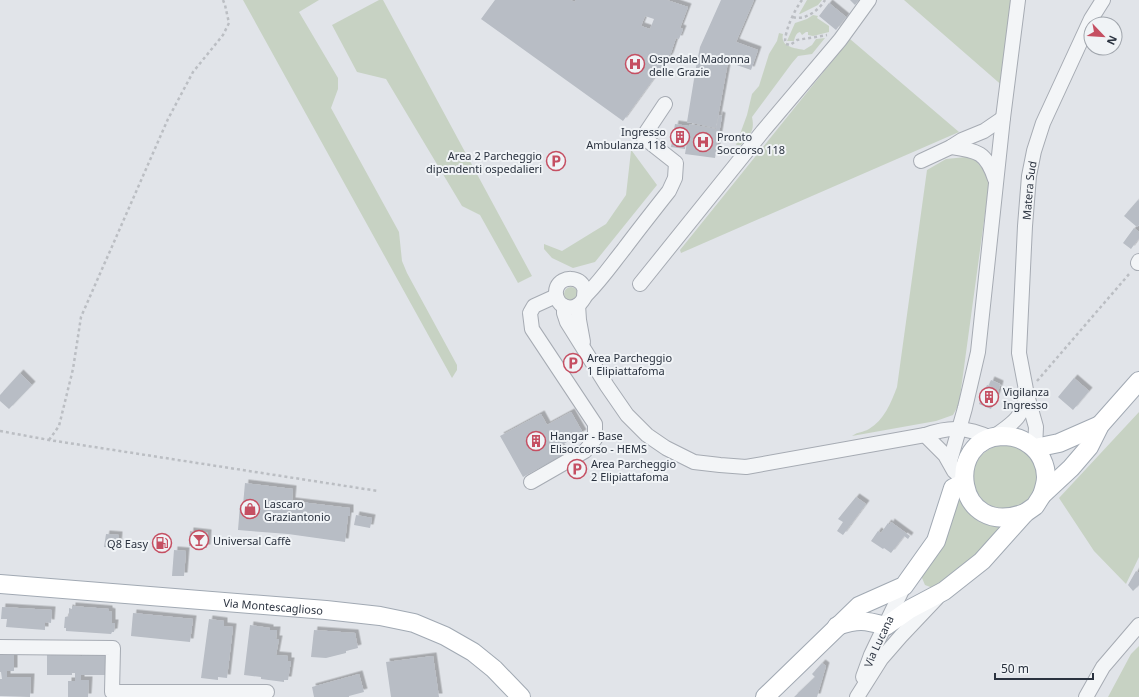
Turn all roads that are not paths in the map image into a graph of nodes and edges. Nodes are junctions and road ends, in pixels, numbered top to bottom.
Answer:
1 (869, 0) edge
2 (1018, 0) edge
3 (1103, 0) edge
4 (665, 104) dead end
5 (1002, 118) junction
6 (951, 147) junction
7 (921, 161) dead end
8 (996, 181) junction
9 (623, 250) junction
10 (578, 281) junction
11 (640, 284) dead end
12 (568, 301) junction
13 (1139, 381) edge
14 (1026, 393) junction
15 (1100, 425) junction
16 (960, 428) junction
17 (925, 435) junction
18 (993, 437) junction
19 (1035, 448) junction
20 (950, 461) junction
21 (531, 482) dead end
22 (964, 482) junction
23 (1042, 495) junction
24 (1025, 513) junction
25 (0, 584) edge
26 (904, 586) junction
27 (944, 591) junction
28 (837, 626) junction
29 (886, 626) junction
30 (1138, 626) edge
31 (0, 647) edge
32 (267, 692) dead end
33 (520, 697) edge
34 (766, 697) edge
35 (857, 697) edge
36 (1086, 697) edge

1 - 11 street
2 - 5 street
3 - 14 street, Matera Sud
4 - 9 street
5 - 6 street
5 - 8 street
6 - 7 street
6 - 8 street
8 - 16 street
9 - 10 street
9 - 12 street
10 - 12 street
10 - 12 street
12 - 17 street
12 - 21 street
13 - 15 main road
14 - 18 street
14 - 19 street, Matera Sud
15 - 19 main road
15 - 23 main road
16 - 17 street
16 - 18 street
16 - 20 street
17 - 20 street
18 - 19 main road
18 - 22 main road
19 - 23 main road
20 - 22 street
22 - 24 main road
22 - 26 main road
23 - 24 main road
24 - 27 main road
25 - 33 main road, Via Montescaglioso
26 - 28 main road
26 - 29 street, Via Lucana
27 - 29 main road
27 - 35 street
28 - 29 main road
28 - 34 main road
29 - 35 street, Via Lucana
30 - 36 street
31 - 32 street

